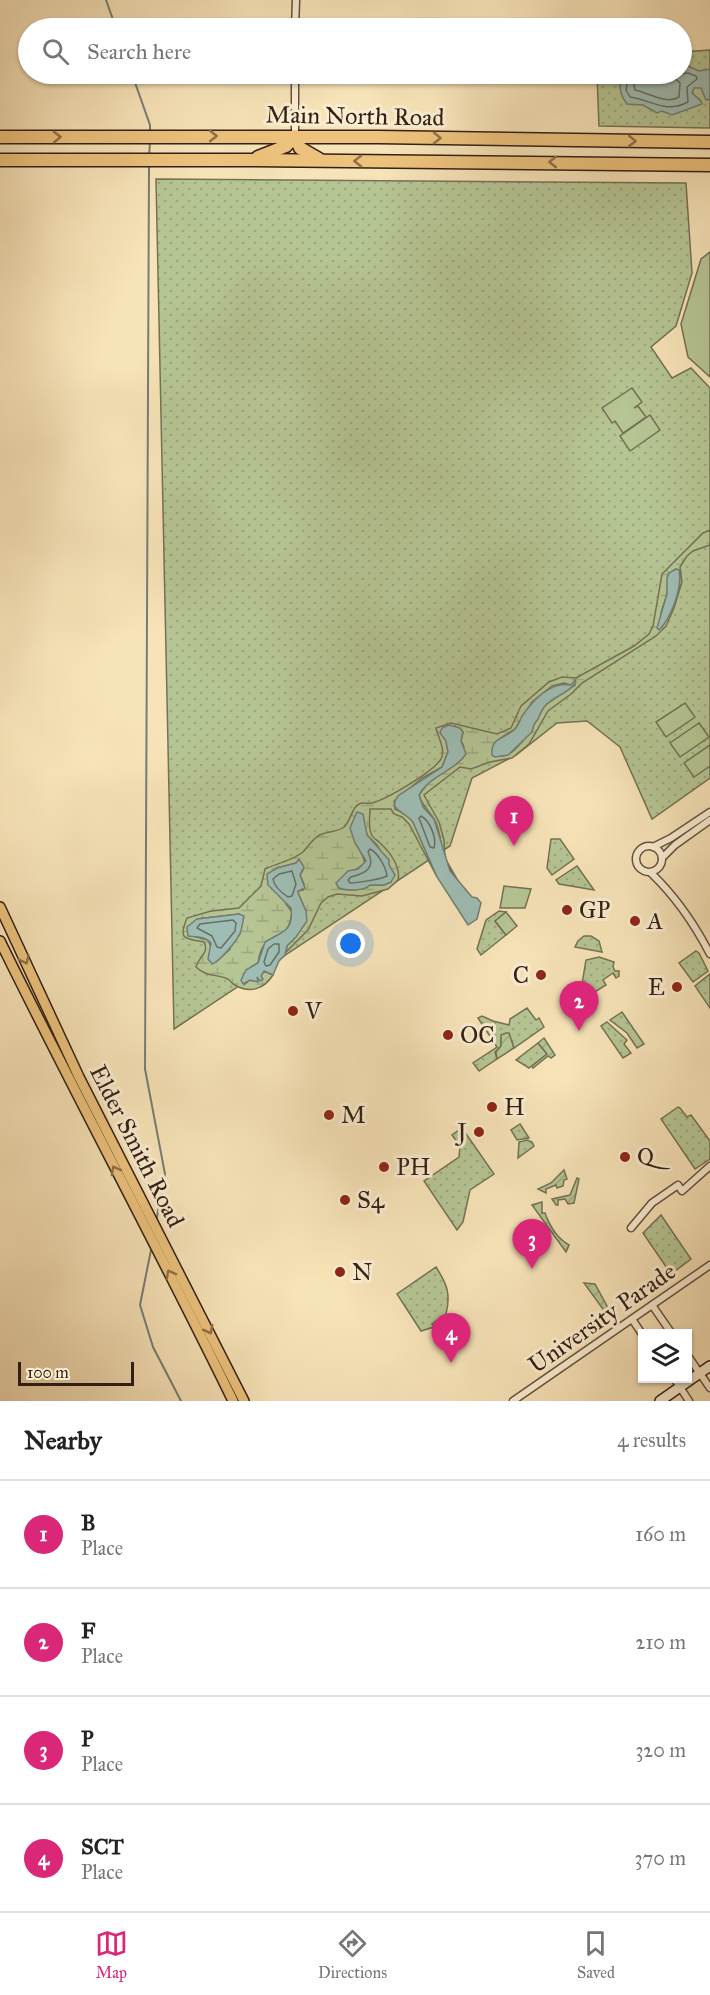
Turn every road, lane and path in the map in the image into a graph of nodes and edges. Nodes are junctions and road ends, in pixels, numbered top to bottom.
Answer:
1 (296, 0) edge
2 (295, 18) edge
3 (295, 84) edge
4 (295, 136) junction
5 (0, 137) edge
6 (710, 142) edge
7 (0, 160) edge
8 (251, 160) junction
9 (322, 161) junction
10 (710, 165) edge
11 (710, 812) edge
12 (710, 820) edge
13 (653, 847) junction
14 (662, 858) junction
15 (660, 867) junction
16 (651, 873) junction
17 (667, 888) junction
18 (0, 907) edge
19 (0, 941) edge
20 (710, 954) edge
21 (710, 1166) edge
22 (631, 1228) dead end
23 (710, 1265) edge
24 (652, 1305) junction
25 (632, 1319) junction
26 (639, 1329) edge
27 (669, 1329) edge
28 (692, 1363) edge
29 (710, 1366) edge
30 (699, 1373) junction
31 (677, 1383) edge
32 (680, 1387) junction
33 (710, 1388) edge
34 (234, 1401) edge
35 (244, 1401) edge
36 (513, 1401) edge
37 (660, 1401) edge
38 (689, 1401) edge

1 - 2 street
3 - 4 street
5 -> 4 highway, Main North Road
4 -> 6 highway, Main North Road
4 - 8 highway
4 - 9 highway
7 - 8 highway, Main North Road
8 - 9 highway, Main North Road
10 -> 9 highway, Main North Road
11 - 13 street
12 - 14 street
13 - 14 street
13 - 16 street
14 - 15 street
15 - 16 street
15 - 17 street
16 - 17 street
17 - 20 street
18 -> 35 main road, Elder Smith Road
34 -> 19 main road, Elder Smith Road
21 - 22 street
23 - 24 street, University Parade
24 - 25 street, University Parade
24 - 27 street
25 - 26 street
25 - 36 street, University Parade
28 - 30 street
29 - 30 street
30 - 32 street
30 - 33 street
31 - 32 street
32 - 37 street
32 - 38 street

